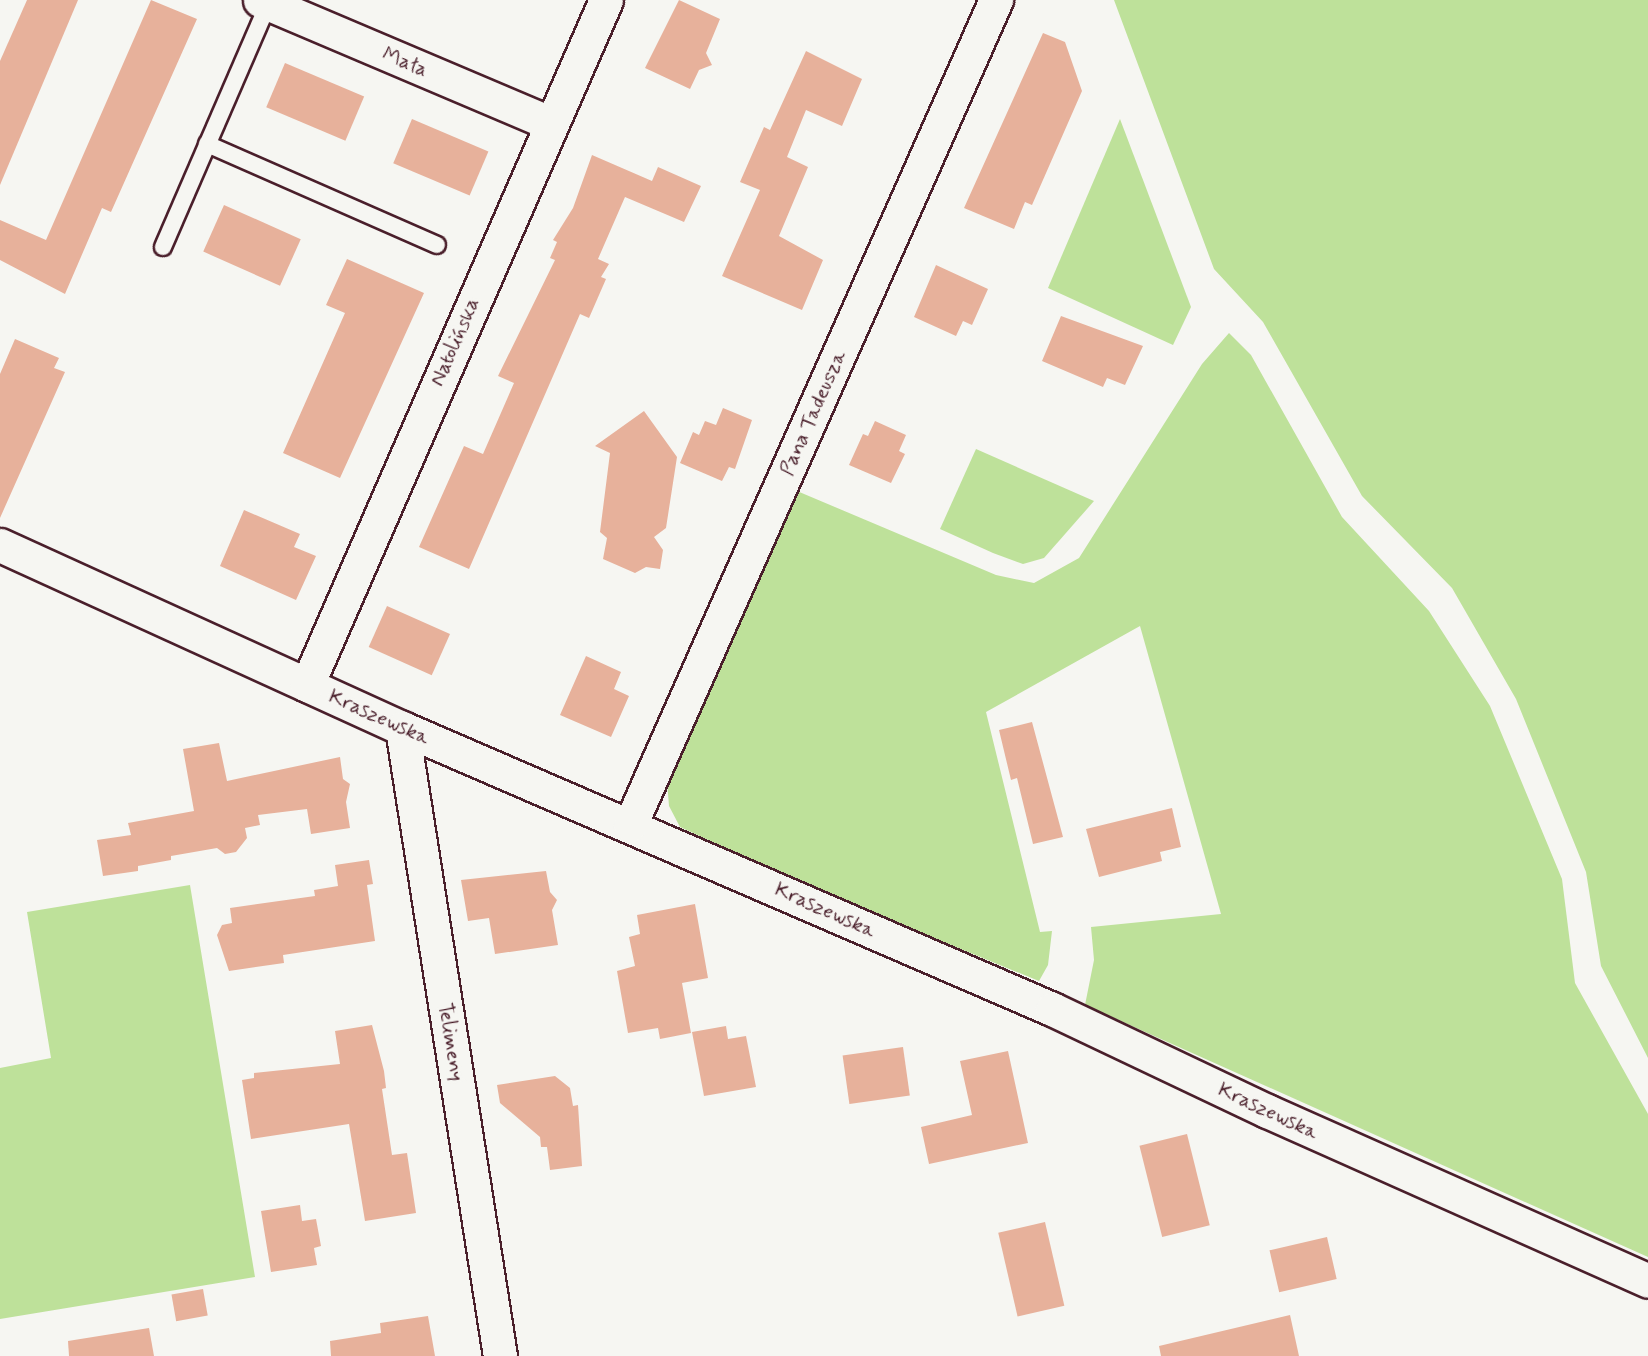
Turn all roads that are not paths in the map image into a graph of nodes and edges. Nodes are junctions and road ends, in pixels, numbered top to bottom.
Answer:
1 (606, 0) edge
2 (996, 0) edge
3 (264, 2) edge
4 (550, 123) junction
5 (207, 144) junction
6 (437, 245) dead end
7 (163, 247) dead end
8 (0, 545) edge
9 (307, 685) junction
10 (402, 728) junction
11 (630, 825) junction
12 (1648, 1281) edge
13 (500, 1356) edge

1 - 4 street, Natolińska
2 - 11 street, Pana Tadeusza
3 - 4 street, Mała
3 - 5 lane
4 - 9 street, Natolińska
5 - 6 lane
5 - 7 lane
8 - 9 street, Kraszewska
9 - 10 street, Kraszewska
10 - 11 street, Kraszewska
10 - 13 street, Telimeny
11 - 12 street, Kraszewska

